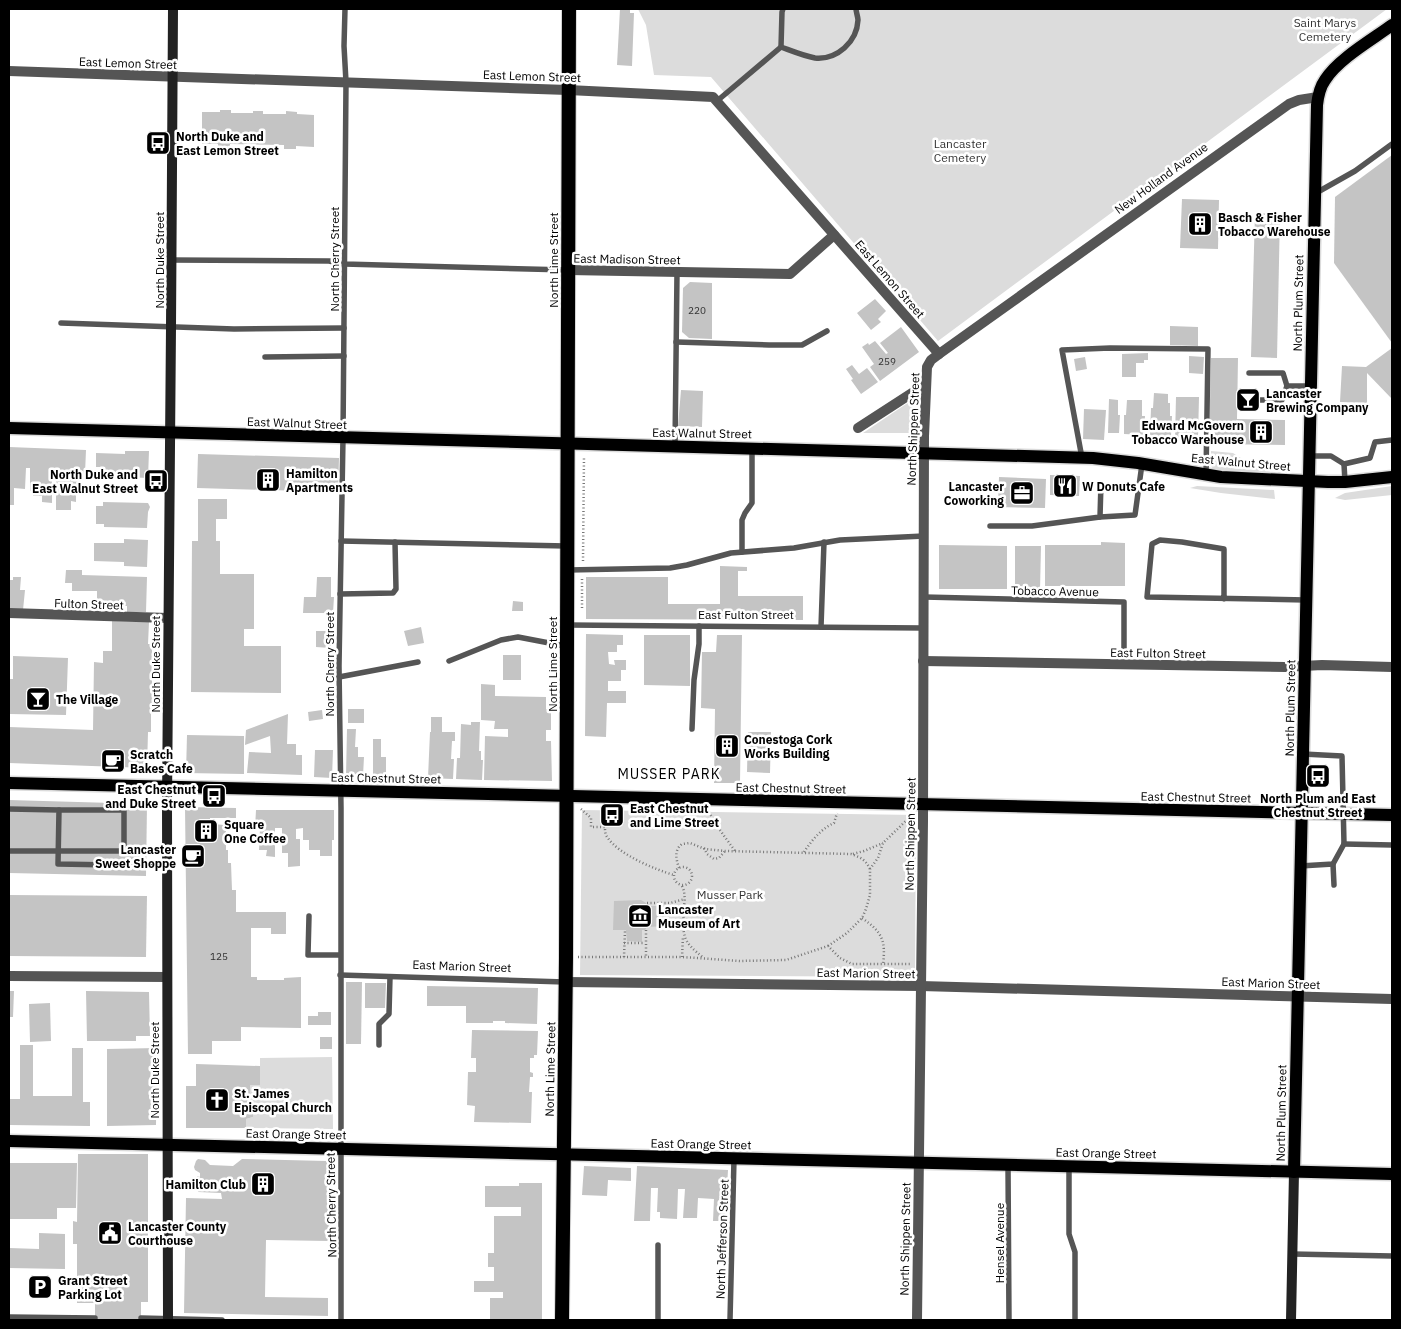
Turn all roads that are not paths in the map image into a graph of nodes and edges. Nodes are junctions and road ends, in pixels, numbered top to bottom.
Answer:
1 (173, 9) edge
2 (345, 9) edge
3 (569, 9) edge
4 (783, 9) edge
5 (856, 9) edge
6 (1392, 25) edge
7 (781, 47) junction
8 (9, 71) edge
9 (172, 76) junction
10 (346, 82) junction
11 (568, 90) junction
12 (1318, 97) junction
13 (718, 101) junction
14 (1392, 144) edge
15 (1314, 194) junction
16 (834, 235) junction
17 (171, 260) junction
18 (344, 264) junction
19 (568, 270) junction
20 (677, 273) junction
21 (61, 323) dead end
22 (171, 327) junction
23 (344, 328) junction
24 (828, 331) dead end
25 (676, 342) junction
26 (939, 354) junction
27 (344, 356) junction
28 (265, 357) dead end
29 (1249, 373) dead end
30 (926, 384) junction
31 (1287, 386) junction
32 (1310, 386) junction
33 (1249, 400) dead end
34 (9, 428) edge
35 (858, 428) dead end
36 (170, 433) junction
37 (343, 438) junction
38 (1392, 440) edge
39 (568, 444) junction
40 (675, 446) junction
41 (752, 448) junction
42 (923, 453) junction
43 (1309, 456) junction
44 (1082, 458) junction
45 (1142, 463) junction
46 (1344, 464) junction
47 (1206, 475) junction
48 (1392, 476) edge
49 (1308, 482) junction
50 (1345, 482) junction
51 (1101, 484) dead end
52 (1100, 517) junction
53 (990, 526) dead end
54 (924, 536) junction
55 (341, 541) junction
56 (395, 542) junction
57 (824, 542) junction
58 (568, 546) junction
59 (742, 552) junction
60 (568, 570) junction
61 (340, 594) junction
62 (924, 597) junction
63 (1224, 598) junction
64 (1306, 600) junction
65 (9, 613) edge
66 (168, 618) junction
67 (568, 625) junction
68 (699, 626) junction
69 (821, 627) junction
70 (924, 628) junction
71 (568, 647) junction
72 (448, 661) dead end
73 (923, 661) junction
74 (418, 662) dead end
75 (1124, 664) junction
76 (1304, 666) junction
77 (1392, 667) edge
78 (338, 677) junction
79 (692, 729) dead end
80 (1303, 754) junction
81 (9, 783) edge
82 (167, 787) junction
83 (340, 791) junction
84 (567, 796) junction
85 (923, 804) junction
86 (9, 809) edge
87 (59, 810) junction
88 (1301, 813) junction
89 (1342, 813) junction
90 (1392, 815) edge
91 (1344, 844) junction
92 (1392, 845) edge
93 (9, 851) edge
94 (58, 851) junction
95 (1333, 864) junction
96 (167, 866) junction
97 (1300, 866) junction
98 (1334, 885) dead end
99 (309, 916) dead end
100 (340, 955) junction
101 (340, 975) junction
102 (9, 976) edge
103 (167, 976) junction
104 (390, 977) junction
105 (566, 982) junction
106 (921, 986) junction
107 (1298, 996) junction
108 (1392, 999) edge
109 (379, 1045) dead end
110 (9, 1141) edge
111 (167, 1145) junction
112 (341, 1149) junction
113 (564, 1154) junction
114 (734, 1158) junction
115 (919, 1163) junction
116 (1008, 1165) junction
117 (1069, 1166) junction
118 (1294, 1172) junction
119 (1392, 1174) edge
120 (658, 1245) dead end
121 (1292, 1254) junction
122 (1392, 1256) edge
123 (9, 1317) edge
124 (95, 1318) dead end
125 (141, 1318) dead end
126 (168, 1320) edge
127 (222, 1320) edge
128 (341, 1320) edge
129 (562, 1320) edge
130 (658, 1320) edge
131 (730, 1320) edge
132 (917, 1320) edge
133 (1009, 1320) edge
134 (1075, 1320) edge
135 (1291, 1320) edge

1 - 9 main road, North Duke Street
2 - 10 lane, North Cherry Street
3 - 11 highway, North Lime Street
4 - 7 lane
5 - 7 lane
6 - 12 main road
7 - 13 lane
8 - 9 street, East Lemon Street
9 - 10 street, East Lemon Street
9 - 17 main road, North Duke Street
10 - 11 street, East Lemon Street
10 - 18 lane, North Cherry Street
11 - 13 street, East Lemon Street
11 - 19 highway, North Lime Street
12 - 15 main road, North Plum Street
12 - 26 street, New Holland Avenue
13 - 16 street, East Lemon Street
14 - 15 lane
15 - 32 main road, North Plum Street
16 - 20 street, East Madison Street
16 - 26 street, East Lemon Street
17 - 18 lane, East Madison Street
17 - 22 main road, North Duke Street
18 - 19 lane, East Madison Street
18 - 23 lane, North Cherry Street
19 - 20 street, East Madison Street
19 - 39 highway, North Lime Street
20 - 25 lane
21 - 22 lane
22 - 23 lane
22 - 36 main road, North Duke Street
23 - 27 lane, North Cherry Street
24 - 25 lane
25 - 40 lane
26 - 30 street, North Shippen Street
27 - 28 lane
27 - 37 lane, North Cherry Street
29 - 31 lane
30 - 35 street
30 - 42 street, North Shippen Street
31 - 32 lane
31 - 33 lane
32 - 43 main road, North Plum Street
34 - 36 main road, East Walnut Street
36 - 37 main road, East Walnut Street
36 - 66 main road, North Duke Street
37 - 39 main road, East Walnut Street
37 - 55 lane, North Cherry Street
38 - 46 lane
39 - 40 main road, East Walnut Street
39 - 58 highway, North Lime Street
40 - 41 main road, East Walnut Street
41 - 42 main road, East Walnut Street
41 - 59 lane
42 - 44 main road, East Walnut Street
42 - 54 street, North Shippen Street
43 - 46 lane
43 - 49 main road, North Plum Street
44 - 45 main road, East Walnut Street
44 - 47 lane
45 - 47 main road, East Walnut Street
45 - 52 lane
46 - 50 lane
47 - 49 main road, East Walnut Street
48 - 50 main road, East Walnut Street
49 - 50 main road, East Walnut Street
49 - 64 main road, North Plum Street
51 - 52 lane
52 - 53 lane
54 - 57 lane
54 - 62 street, North Shippen Street
55 - 56 lane
55 - 61 lane, North Cherry Street
56 - 58 lane
56 - 61 lane
57 - 59 lane
57 - 69 lane
58 - 60 highway, North Lime Street
59 - 60 lane
60 - 67 highway, North Lime Street
61 - 78 lane, North Cherry Street
62 - 70 street, North Shippen Street
62 - 75 lane, Tobacco Avenue
63 - 63 lane
63 - 64 lane
64 - 76 main road, North Plum Street
65 - 66 street, Fulton Street
66 - 82 main road, North Duke Street
67 - 68 lane, East Fulton Street
67 - 71 highway, North Lime Street
68 - 69 lane, East Fulton Street
68 - 79 lane
69 - 70 lane, East Fulton Street
70 - 73 street, North Shippen Street
71 - 72 lane
71 - 84 highway, North Lime Street
73 - 75 street, East Fulton Street
73 - 85 street, North Shippen Street
74 - 78 lane
75 - 76 street, East Fulton Street
76 - 77 street, East Fulton Street
76 - 80 main road, North Plum Street
78 - 83 lane, North Cherry Street
80 - 88 main road, North Plum Street
80 - 89 lane
81 - 82 main road, East Chestnut Street
82 - 83 main road, East Chestnut Street
82 - 96 main road, North Duke Street
83 - 84 main road, East Chestnut Street
83 - 100 lane, North Cherry Street
84 - 85 main road, East Chestnut Street
84 - 105 highway, North Lime Street
85 - 88 main road, East Chestnut Street
85 - 106 street, North Shippen Street
86 - 87 lane
87 - 94 lane
87 - 94 lane
88 - 89 main road, East Chestnut Street
88 - 97 main road, North Plum Street
89 - 90 main road, East Chestnut Street
89 - 91 lane
91 - 92 lane
91 - 95 lane
93 - 94 lane
94 - 96 lane
95 - 97 lane
95 - 98 lane
96 - 103 main road, North Duke Street
97 - 107 main road, North Plum Street
99 - 100 lane
100 - 101 lane, North Cherry Street
101 - 104 lane, East Marion Street
101 - 112 lane, North Cherry Street
102 - 103 street
103 - 111 main road, North Duke Street
104 - 105 lane, East Marion Street
104 - 109 lane
105 - 106 street, East Marion Street
105 - 113 highway, North Lime Street
106 - 107 street, East Marion Street
106 - 115 street, North Shippen Street
107 - 108 street, East Marion Street
107 - 118 main road, North Plum Street
110 - 111 main road, East Orange Street
111 - 112 main road, East Orange Street
111 - 126 main road, North Duke Street
112 - 113 main road, East Orange Street
112 - 128 lane, North Cherry Street
113 - 114 main road, East Orange Street
113 - 129 highway, North Lime Street
114 - 115 main road, East Orange Street
114 - 131 lane, North Jefferson Street
115 - 116 main road, East Orange Street
115 - 132 street, North Shippen Street
116 - 117 main road, East Orange Street
116 - 133 lane, Hensel Avenue
117 - 118 main road, East Orange Street
117 - 134 lane
118 - 119 main road, East Orange Street
118 - 121 main road, North Plum Street
120 - 130 lane
121 - 122 lane
121 - 135 main road, North Plum Street
123 - 124 lane
125 - 126 lane
126 - 127 lane

